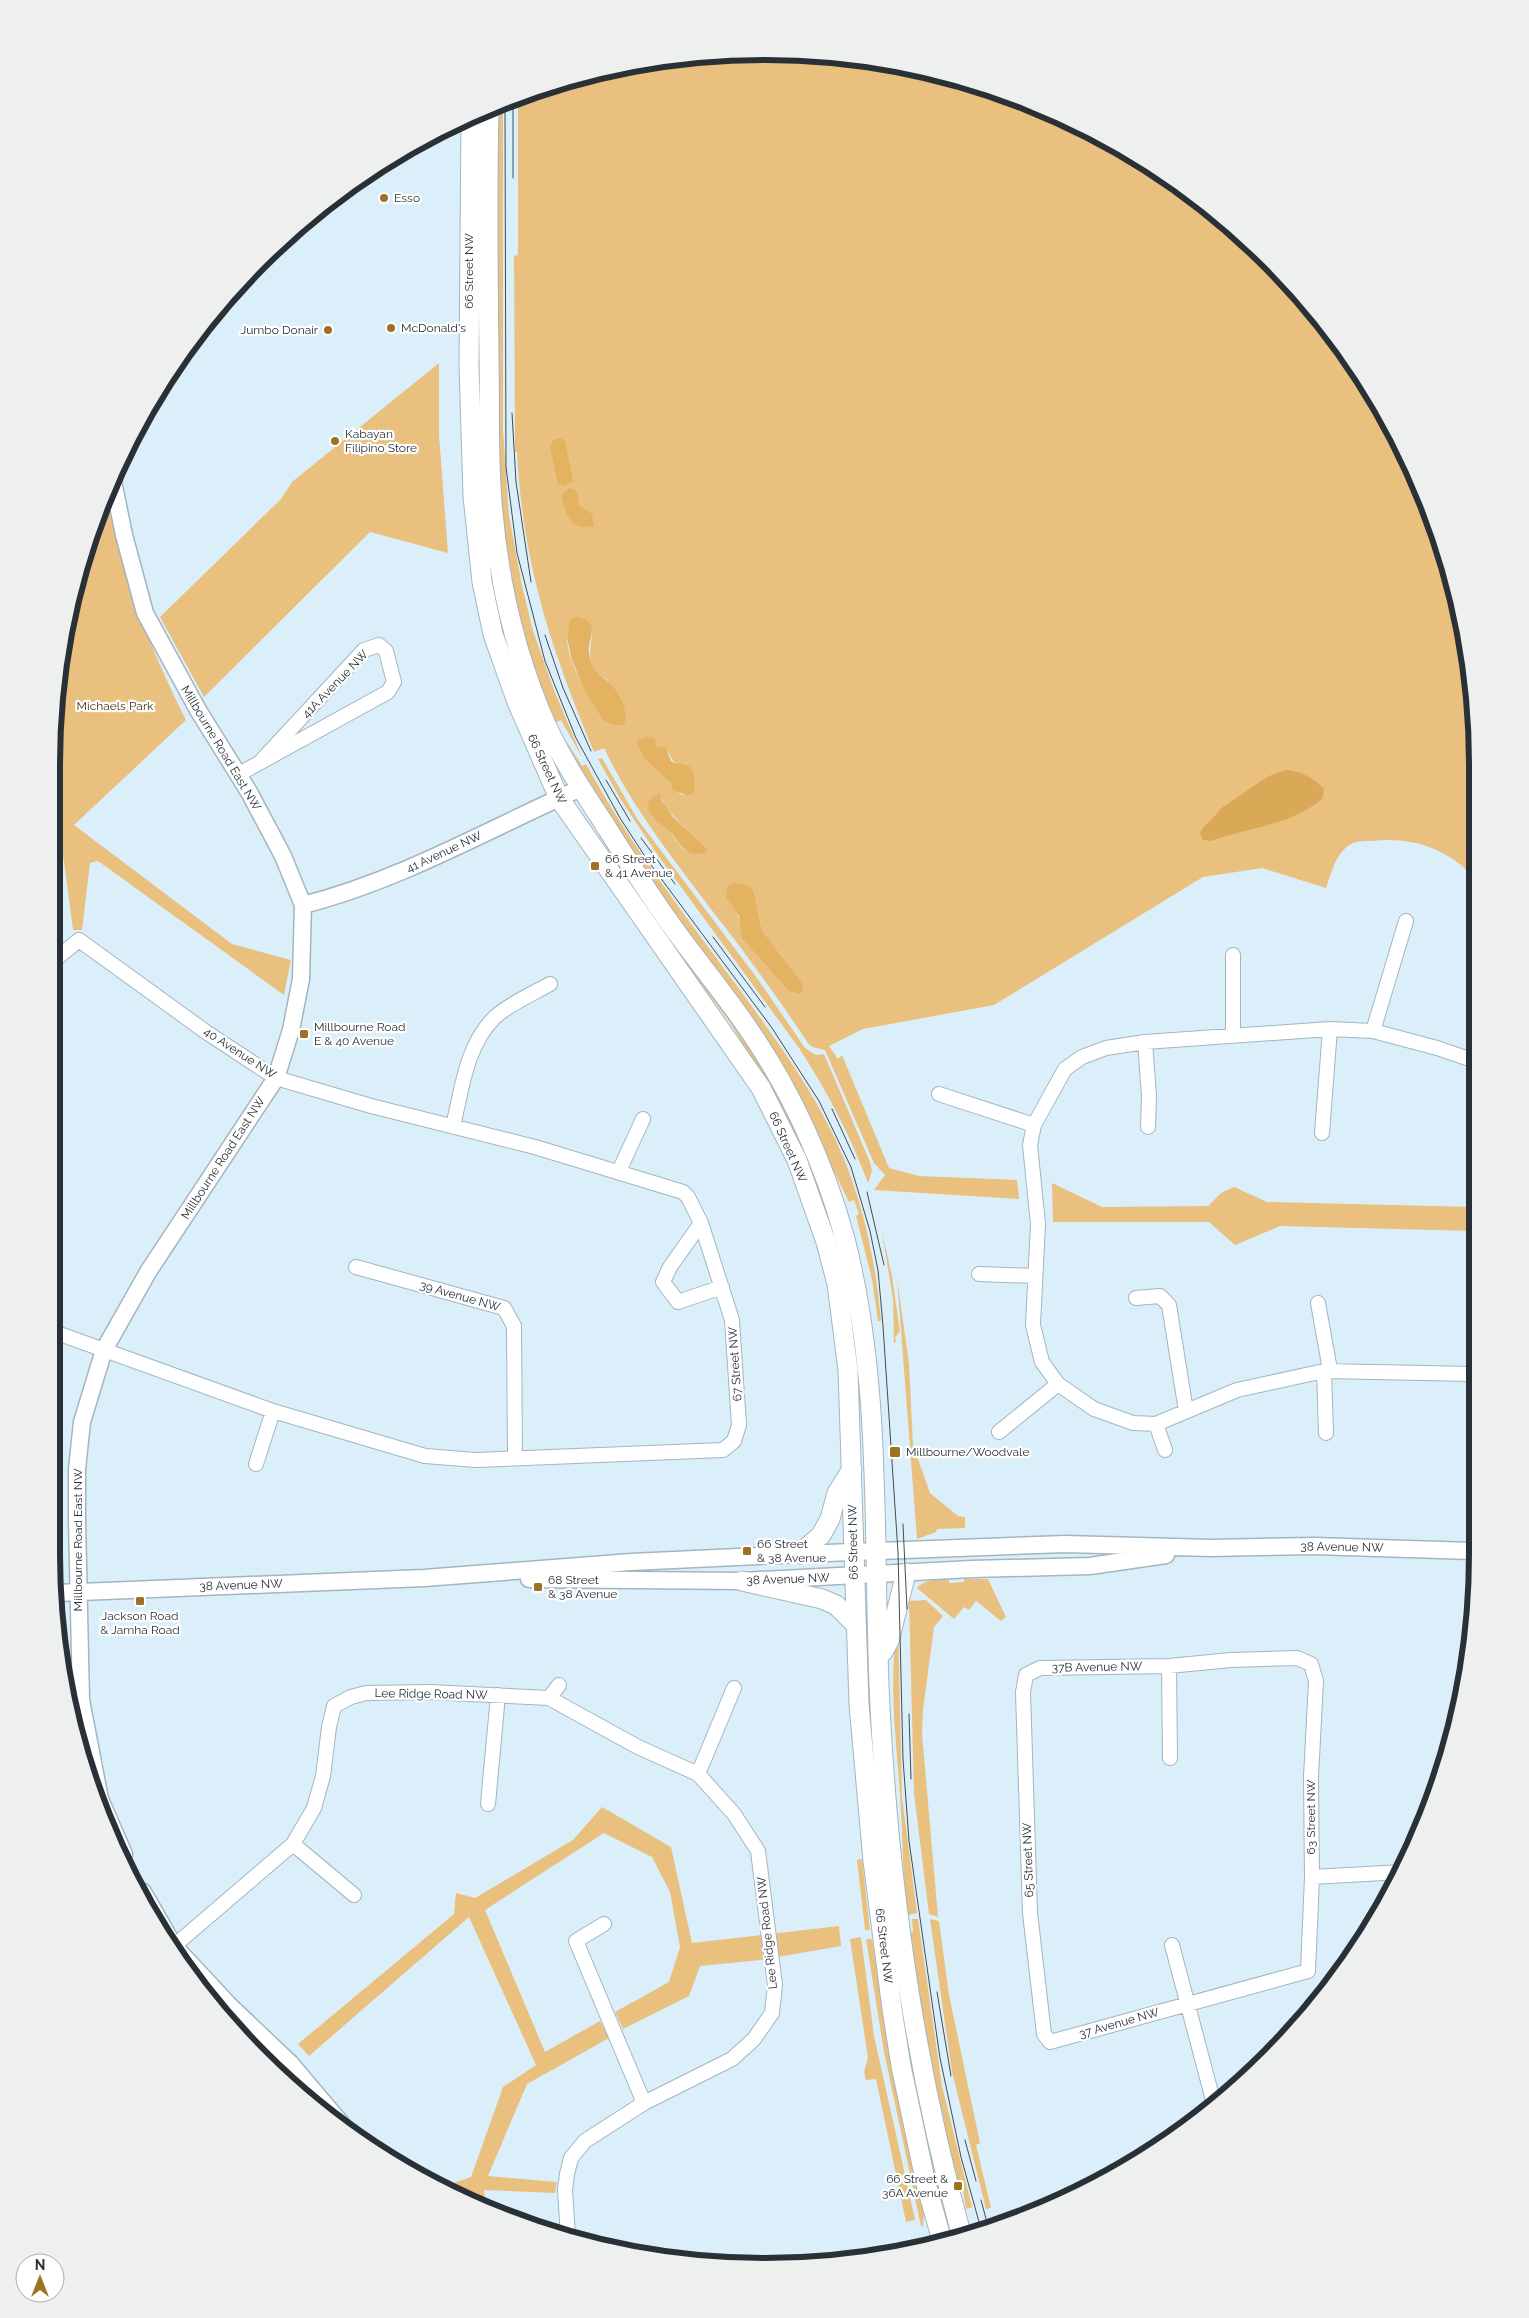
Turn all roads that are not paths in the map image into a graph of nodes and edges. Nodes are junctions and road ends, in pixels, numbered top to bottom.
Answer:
1 (489, 117) edge
2 (471, 125) edge
3 (110, 504) edge
4 (262, 760) junction
5 (239, 774) junction
6 (581, 788) junction
7 (559, 798) junction
8 (303, 906) junction
9 (1406, 921) dead end
10 (1233, 954) dead end
11 (60, 956) edge
12 (550, 984) dead end
13 (1330, 1029) junction
14 (1373, 1031) junction
15 (1233, 1035) junction
16 (1145, 1042) junction
17 (1469, 1059) edge
18 (276, 1078) junction
19 (939, 1094) dead end
20 (644, 1119) dead end
21 (1034, 1125) junction
22 (454, 1126) junction
23 (1148, 1127) dead end
24 (1322, 1133) dead end
25 (619, 1171) junction
26 (694, 1208) joint
27 (701, 1223) junction
28 (356, 1267) dead end
29 (979, 1274) dead end
30 (1035, 1276) junction
31 (722, 1287) junction
32 (1136, 1298) dead end
33 (1318, 1303) dead end
34 (60, 1334) edge
35 (104, 1350) junction
36 (1327, 1370) junction
37 (1469, 1374) edge
38 (1058, 1384) junction
39 (273, 1411) junction
40 (1186, 1411) junction
41 (1156, 1424) junction
42 (998, 1432) dead end
43 (1326, 1433) dead end
44 (1165, 1450) dead end
45 (515, 1458) junction
46 (256, 1464) dead end
47 (852, 1469) junction
48 (1211, 1548) junction
49 (876, 1551) junction
50 (1469, 1551) edge
51 (854, 1552) junction
52 (800, 1554) junction
53 (906, 1573) junction
54 (877, 1575) junction
55 (854, 1577) junction
56 (424, 1578) junction
57 (742, 1581) junction
58 (78, 1592) junction
59 (62, 1593) edge
60 (856, 1624) junction
61 (879, 1657) junction
62 (1311, 1664) joint
63 (1169, 1666) junction
64 (1026, 1675) joint
65 (559, 1685) dead end
66 (734, 1688) dead end
67 (498, 1695) junction
68 (549, 1698) junction
69 (1170, 1758) dead end
70 (94, 1769) edge
71 (698, 1774) junction
72 (488, 1804) dead end
73 (293, 1844) junction
74 (1392, 1873) edge
75 (1312, 1877) junction
76 (354, 1895) dead end
77 (604, 1924) dead end
78 (178, 1943) edge
79 (1172, 1945) dead end
80 (1308, 1971) joint
81 (200, 1974) edge
82 (1188, 2004) junction
83 (1050, 2042) joint
84 (1212, 2097) edge
85 (322, 2101) edge
86 (644, 2103) junction
87 (568, 2230) edge
88 (960, 2230) edge
89 (941, 2235) edge

1 - 6 main road, 66 Street NW
2 - 7 main road, 66 Street NW
3 - 5 street, Millbourne Road East NW
4 - 4 street, 41A Avenue NW
4 - 5 street, 41A Avenue NW
5 - 8 street, Millbourne Road East NW
6 - 7 street, 41 Avenue NW
6 - 49 main road, 66 Street NW
7 - 8 street, 41 Avenue NW
7 - 47 main road, 66 Street NW
8 - 18 street, Millbourne Road East NW
9 - 14 street
10 - 15 street
11 - 18 street, 40 Avenue NW
12 - 22 street
13 - 14 street
13 - 15 street
13 - 24 street
14 - 17 street
15 - 16 street
16 - 21 street
16 - 23 street
18 - 22 street, 40 Avenue NW
18 - 35 street, Millbourne Road East NW
19 - 21 street
20 - 25 street
21 - 30 street
22 - 25 street, 40 Avenue NW
25 - 26 street, 40 Avenue NW
26 - 27 street, 67 Street NW
27 - 31 street, 67 Street NW
27 - 31 street
28 - 45 street, 39 Avenue NW
29 - 30 street
30 - 38 street
31 - 45 street, 67 Street NW
32 - 40 street
33 - 36 street
34 - 35 street
35 - 39 street
35 - 58 street, Millbourne Road East NW
36 - 37 street
36 - 40 street
36 - 43 street
38 - 41 street
38 - 42 street
39 - 45 street
39 - 46 street
40 - 41 street
41 - 44 street
47 - 51 main road, 66 Street NW
47 - 52 main road
48 - 49 street, 38 Avenue NW
48 - 50 street, 38 Avenue NW
48 - 53 street, 38 Avenue NW
49 - 51 street, 38 Avenue NW
49 - 54 main road, 66 Street NW
51 - 52 street, 38 Avenue NW
51 - 55 main road, 66 Street NW
52 - 56 street, 38 Avenue NW
53 - 54 street, 38 Avenue NW
53 - 61 main road
54 - 55 street, 38 Avenue NW
54 - 61 main road, 66 Street NW
55 - 57 street, 38 Avenue NW
55 - 60 main road, 66 Street NW
56 - 57 street, 38 Avenue NW
56 - 58 street, 38 Avenue NW
57 - 60 main road
58 - 59 street, 38 Avenue NW
58 - 70 street, Millbourne Road East NW
60 - 89 main road, 66 Street NW
61 - 88 main road, 66 Street NW
62 - 63 street, 37B Avenue NW
62 - 75 street, 63 Street NW
63 - 64 street, 37B Avenue NW
63 - 69 street
64 - 83 street, 65 Street NW
65 - 68 street
66 - 71 street
67 - 68 street, Lee Ridge Road NW
67 - 72 street, Lee Ridge Road NW
67 - 73 street, Lee Ridge Road NW
68 - 71 street, Lee Ridge Road NW
71 - 86 street, Lee Ridge Road NW
73 - 76 street
73 - 78 street, Lee Ridge Road NW
74 - 75 street
75 - 80 street, 63 Street NW
77 - 86 street
79 - 82 street
80 - 82 street, 37 Avenue NW
81 - 85 street
82 - 83 street, 37 Avenue NW
82 - 84 street
86 - 87 street, Lee Ridge Road NW

